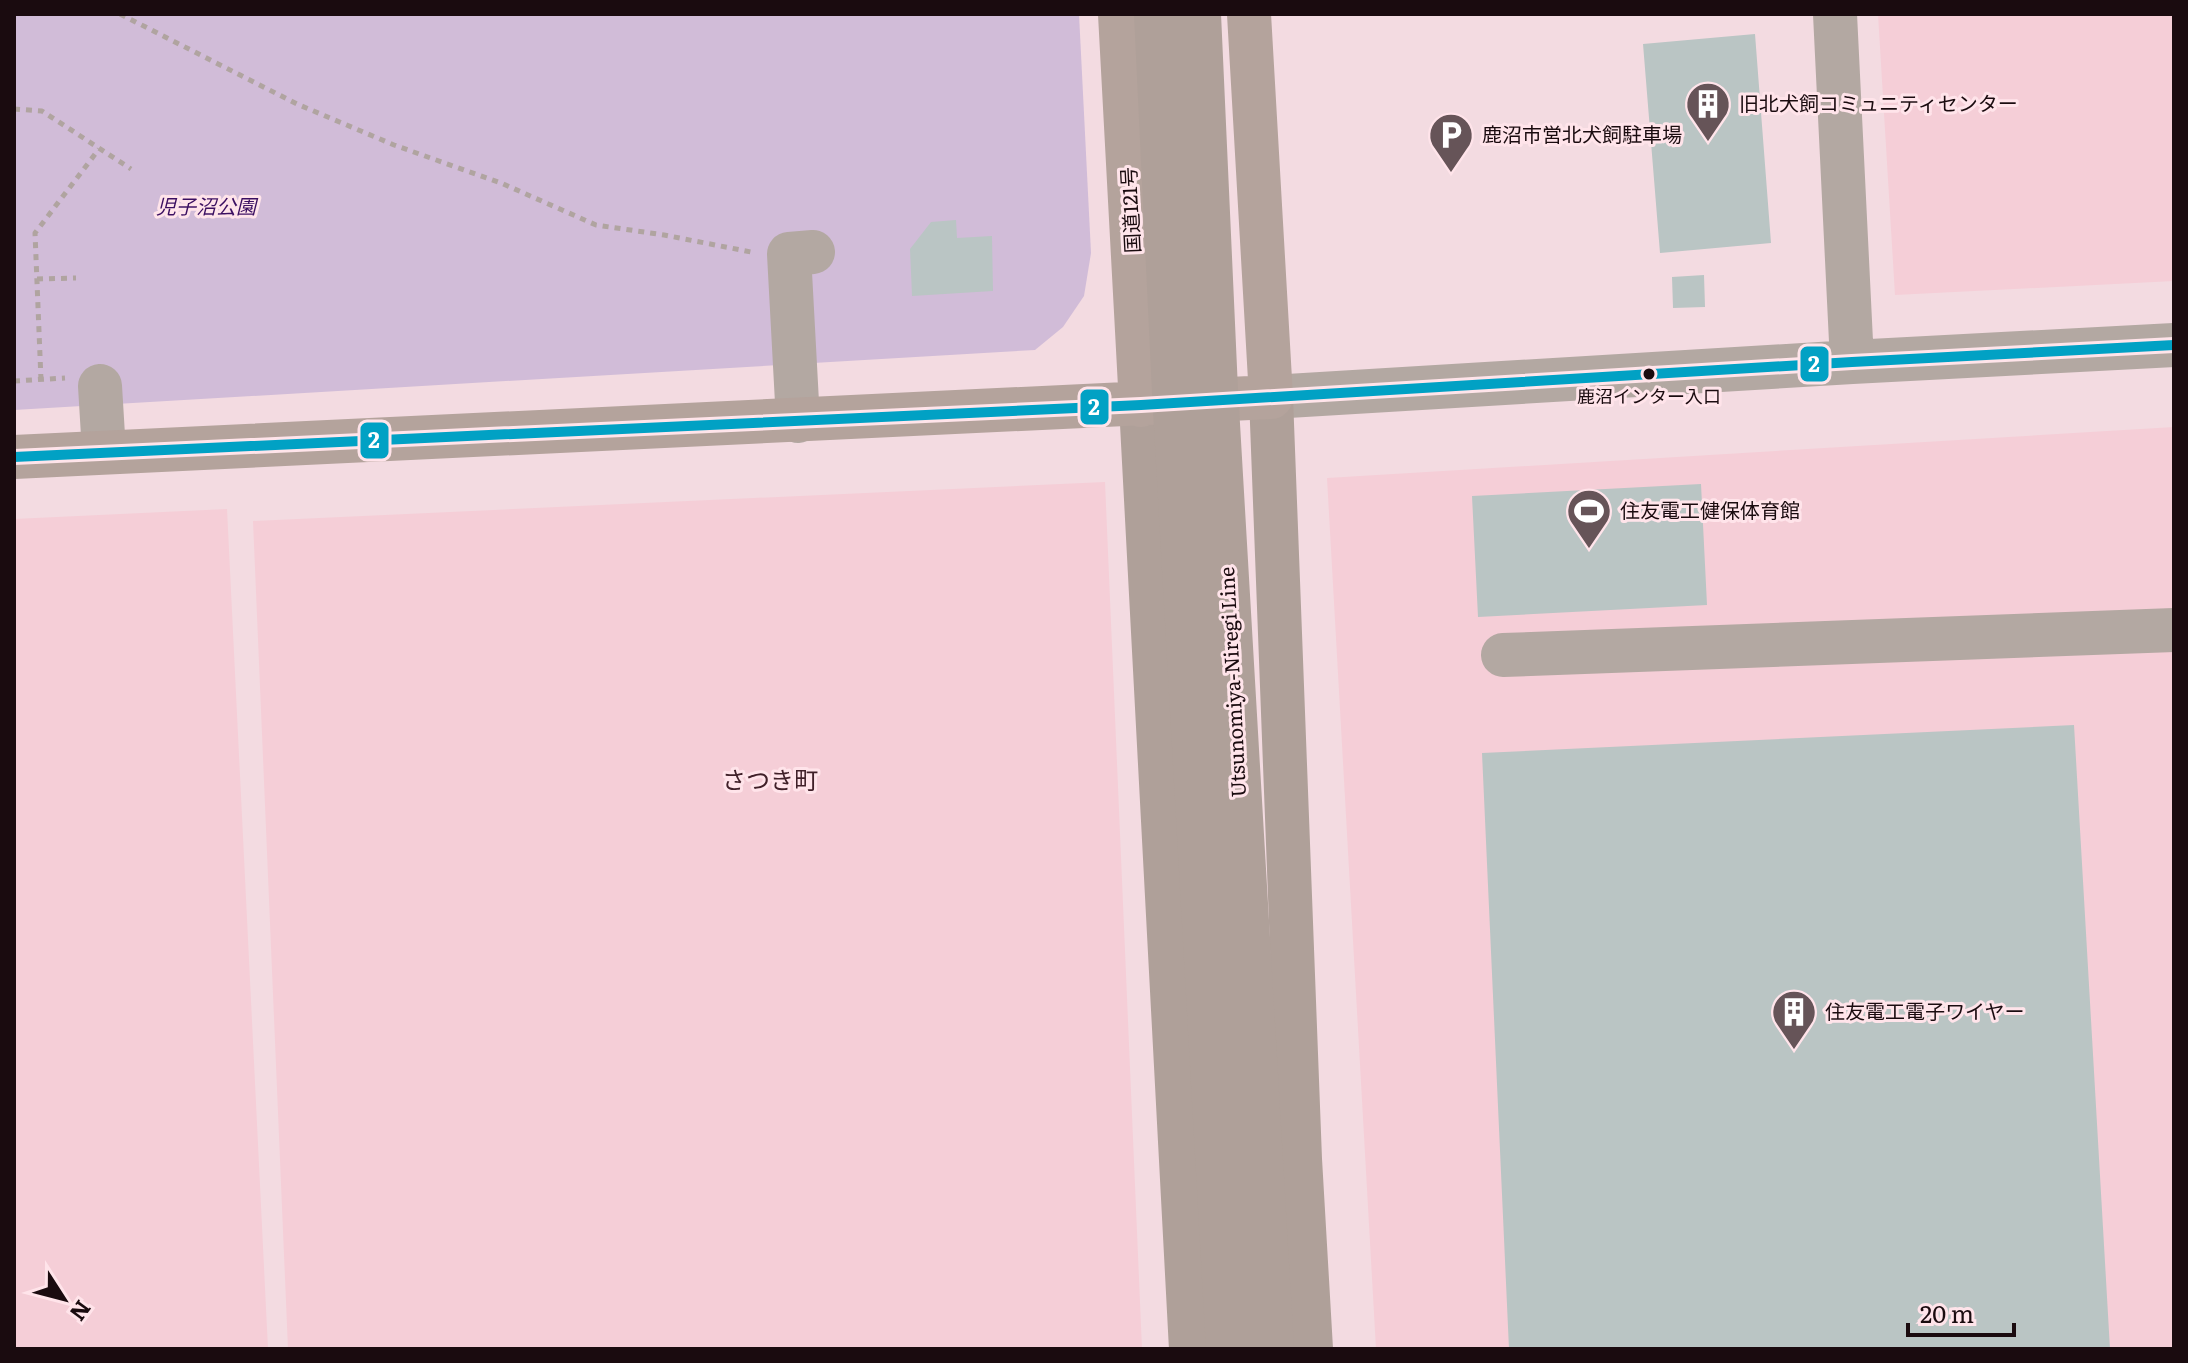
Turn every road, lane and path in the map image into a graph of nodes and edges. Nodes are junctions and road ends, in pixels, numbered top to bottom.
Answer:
1 (120, 14) edge
2 (1120, 14) edge
3 (1156, 14) edge
4 (1199, 14) edge
5 (1249, 14) edge
6 (1835, 14) edge
7 (14, 109) edge
8 (99, 149) junction
9 (131, 169) dead end
10 (711, 245) dead end
11 (813, 252) dead end
12 (76, 278) dead end
13 (37, 279) junction
14 (2174, 345) edge
15 (1852, 362) junction
16 (41, 380) junction
17 (14, 381) edge
18 (84, 382) joint
19 (1271, 397) junction
20 (1141, 405) junction
21 (798, 421) junction
22 (104, 452) junction
23 (14, 457) edge
24 (2174, 630) edge
25 (1503, 655) dead end
26 (1191, 1349) edge
27 (1228, 1349) edge
28 (1272, 1349) edge
29 (1311, 1349) edge

1 - 10 path
2 - 20 highway, 国道121号
3 - 27 main road, Utsunomiya-Niregi Line, bridge
4 - 28 main road, Utsunomiya-Niregi Line, bridge
5 - 19 highway
6 - 15 street
7 - 8 path
8 - 9 path
8 - 13 path
11 - 21 street
12 - 13 path
13 - 16 path
14 - 15 street
15 - 19 street
16 - 17 path
16 - 18 path
18 - 22 street
19 - 20 highway
19 - 29 main road
20 - 21 highway
20 - 26 main road
21 - 22 highway
22 - 23 highway
24 - 25 street

